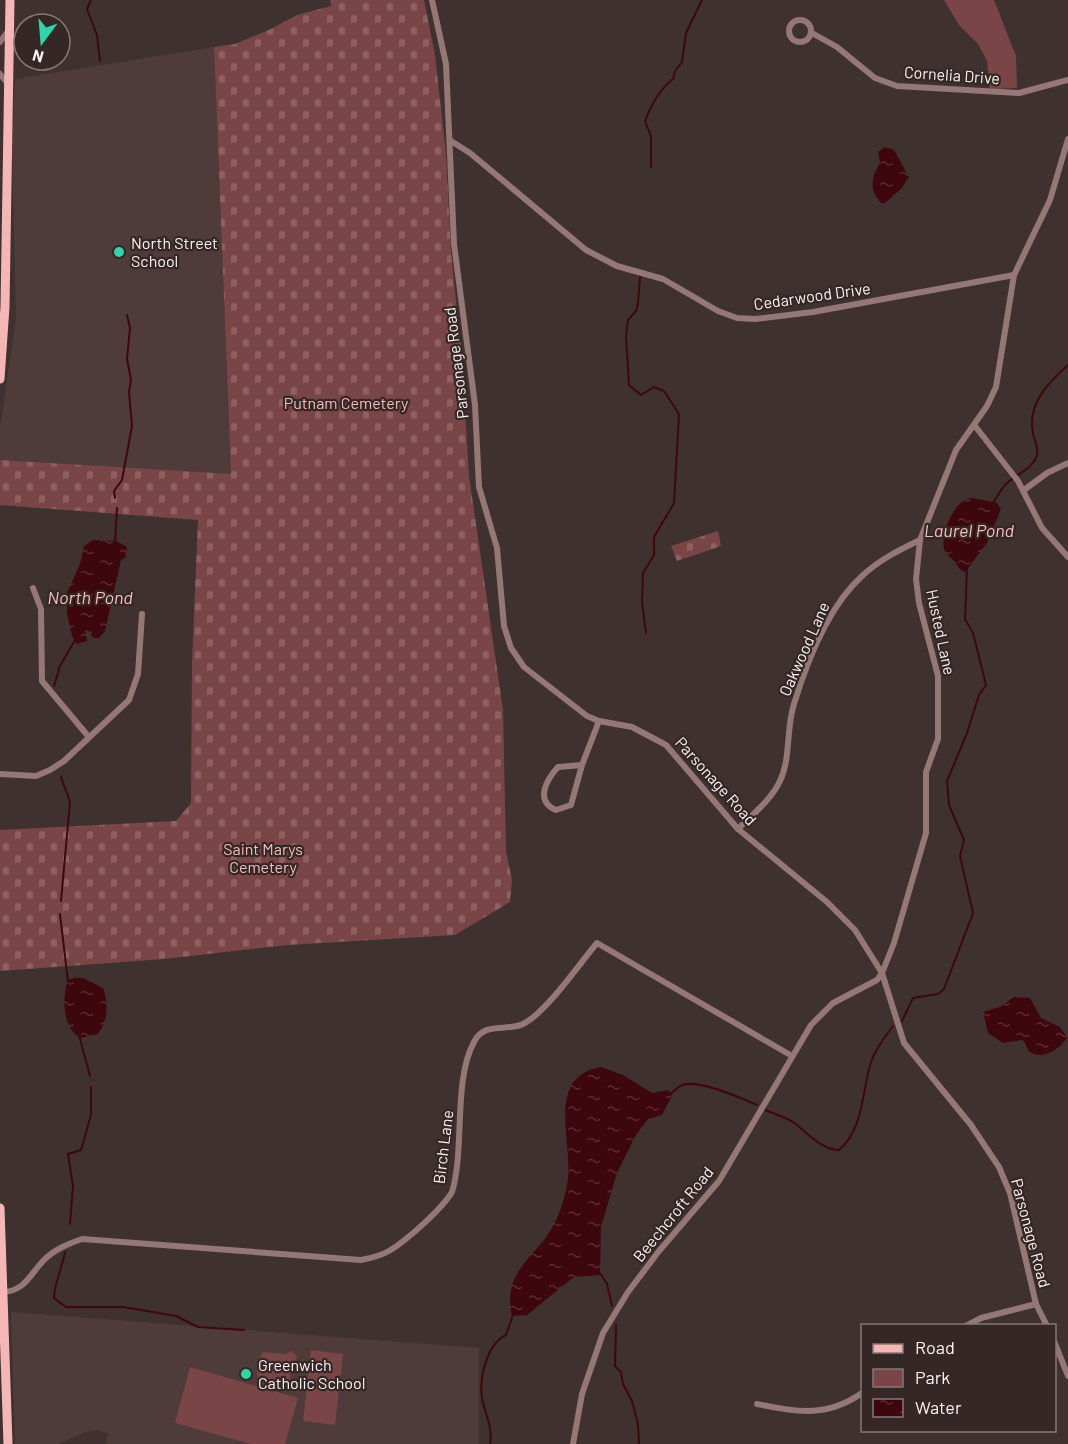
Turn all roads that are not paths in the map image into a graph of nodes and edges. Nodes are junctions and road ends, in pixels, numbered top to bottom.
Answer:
1 (10, 0) edge
2 (432, 0) edge
3 (9, 30) junction
4 (812, 33) dead end
5 (0, 42) edge
6 (0, 74) edge
7 (1068, 80) edge
8 (8, 84) junction
9 (1068, 139) edge
10 (451, 141) junction
11 (1014, 275) junction
12 (0, 379) edge
13 (975, 426) junction
14 (1068, 463) edge
15 (1024, 490) junction
16 (920, 540) junction
17 (1068, 557) edge
18 (33, 588) dead end
19 (142, 614) dead end
20 (599, 722) junction
21 (88, 736) junction
22 (582, 765) junction
23 (0, 774) edge
24 (738, 829) junction
25 (882, 974) junction
26 (792, 1056) junction
27 (0, 1208) edge
28 (0, 1227) edge
29 (4, 1292) junction
30 (1036, 1305) junction
31 (2, 1306) edge
32 (970, 1324) edge
33 (1046, 1324) edge
34 (1056, 1346) edge
35 (1068, 1376) edge
36 (861, 1394) edge
37 (757, 1404) dead end
38 (8, 1444) edge
39 (573, 1444) edge

1 - 3 main road
2 - 10 street, Parsonage Road
3 - 5 street
3 - 8 main road
4 - 7 street, Cornelia Drive
6 - 8 street
8 - 12 main road
9 - 11 street, Husted Lane
10 - 11 street, Cedarwood Drive
10 - 20 street, Parsonage Road
11 - 13 street, Husted Lane
13 - 15 street
13 - 16 street, Husted Lane
14 - 15 street
15 - 17 street
16 - 24 street, Oakwood Lane
16 - 25 street, Husted Lane
18 - 21 street
19 - 21 street
20 - 22 street
20 - 24 street, Parsonage Road
21 - 23 street
22 - 22 street
24 - 25 street, Parsonage Road
25 - 26 street, Beechcroft Road
25 - 30 street, Parsonage Road
26 - 29 street, Birch Lane
26 - 39 street, Beechcroft Road
27 - 28 main road
28 - 29 main road
29 - 31 main road
30 - 32 street
30 - 33 street, Parsonage Road
31 - 38 main road
34 - 35 street
36 - 37 street

